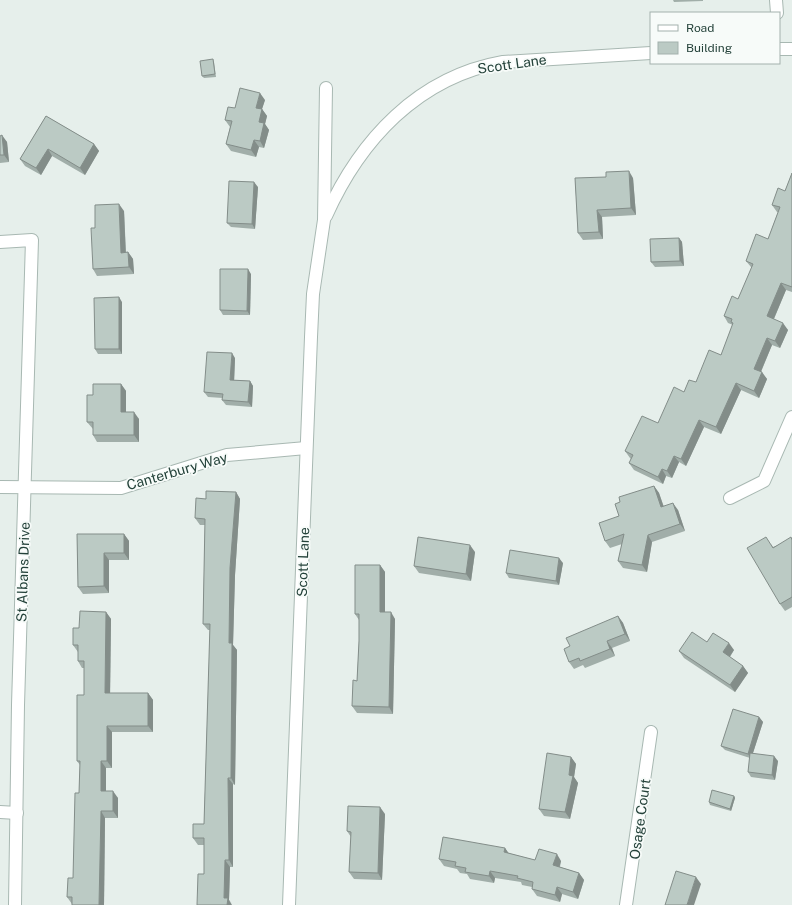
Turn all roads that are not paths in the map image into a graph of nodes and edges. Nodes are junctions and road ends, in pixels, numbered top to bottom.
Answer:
1 (776, 0) edge
2 (777, 12) edge
3 (780, 49) edge
4 (792, 49) edge
5 (650, 53) edge
6 (326, 88) dead end
7 (324, 220) junction
8 (0, 242) edge
9 (792, 417) edge
10 (306, 448) junction
11 (0, 487) edge
12 (26, 487) junction
13 (730, 498) dead end
14 (651, 732) dead end
15 (0, 812) edge
16 (17, 813) junction
17 (15, 905) edge
18 (289, 905) edge
19 (626, 905) edge

1 - 2 street
3 - 4 street
5 - 7 street, Scott Lane
6 - 7 street, Scott Lane
7 - 10 street, Scott Lane
8 - 12 street, St Albans Drive
9 - 13 street
10 - 12 street, Canterbury Way
10 - 18 street, Scott Lane
11 - 12 street, Canterbury Way
12 - 16 street, St Albans Drive
14 - 19 street, Osage Court
15 - 16 street
16 - 17 street, St Albans Drive

